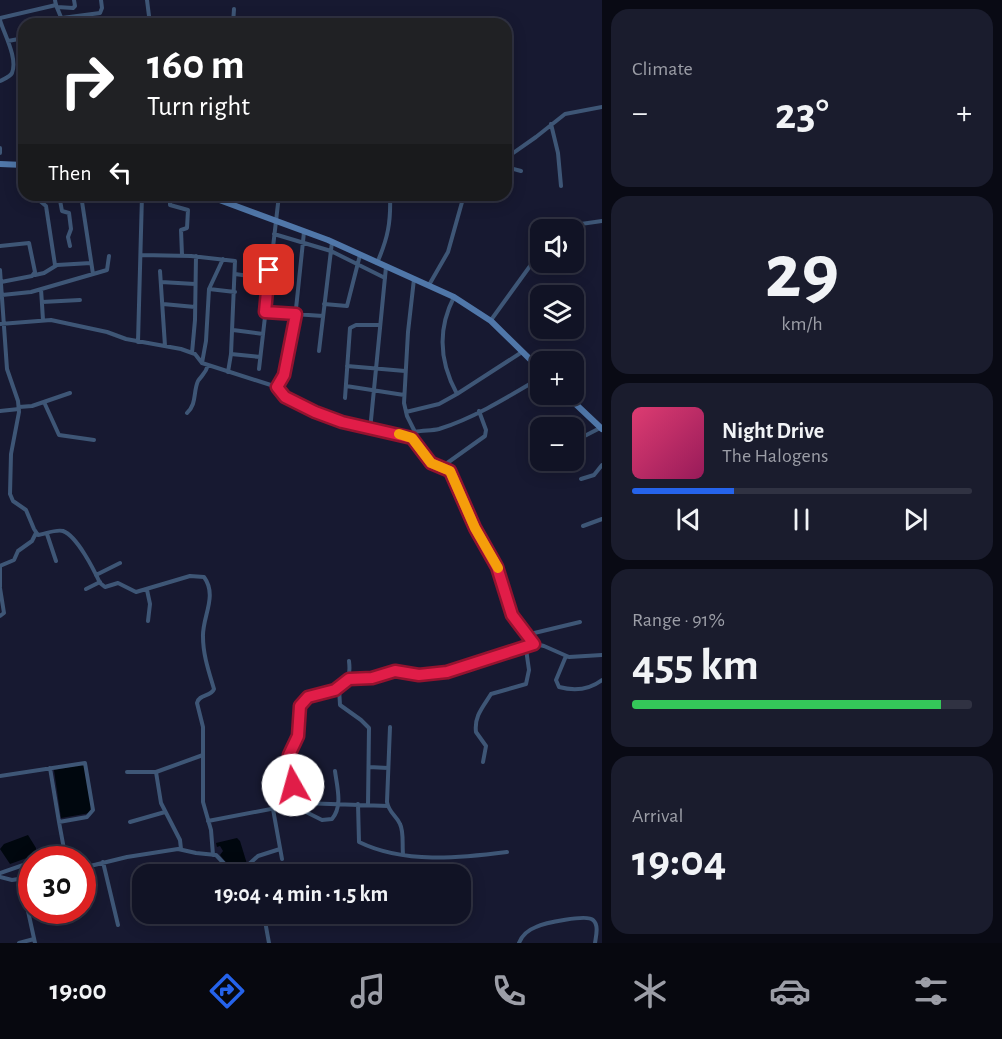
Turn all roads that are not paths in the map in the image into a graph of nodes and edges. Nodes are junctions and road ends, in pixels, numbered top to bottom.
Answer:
1 (74, 0) edge
2 (101, 0) edge
3 (147, 0) edge
4 (56, 4) edge
5 (234, 9) dead end
6 (62, 18) joint
7 (149, 18) edge
8 (233, 18) edge
9 (0, 19) edge
10 (18, 39) edge
11 (8, 41) junction
12 (0, 81) edge
13 (602, 107) edge
14 (551, 124) junction
15 (0, 148) edge
16 (0, 153) edge
17 (512, 153) edge
18 (0, 164) edge
19 (18, 165) edge
20 (512, 169) edge
21 (521, 171) dead end
22 (561, 186) dead end
23 (40, 201) edge
24 (60, 201) edge
25 (82, 201) edge
26 (142, 201) edge
27 (170, 201) edge
28 (232, 201) edge
29 (279, 201) edge
30 (390, 201) edge
31 (463, 201) edge
32 (277, 221) junction
33 (602, 221) edge
34 (584, 224) edge
35 (304, 232) junction
36 (274, 234) junction
37 (303, 242) junction
38 (332, 242) junction
39 (0, 246) edge
40 (70, 246) dead end
41 (331, 251) junction
42 (141, 255) junction
43 (360, 255) junction
44 (109, 256) dead end
45 (183, 256) junction
46 (196, 256) junction
47 (223, 259) junction
48 (91, 263) junction
49 (358, 264) junction
50 (377, 264) junction
51 (55, 265) junction
52 (530, 265) edge
53 (386, 267) junction
54 (0, 270) edge
55 (160, 271) dead end
56 (93, 274) junction
57 (236, 274) junction
58 (34, 275) junction
59 (0, 278) edge
60 (385, 278) junction
61 (269, 279) junction
62 (414, 279) junction
63 (161, 282) junction
64 (195, 284) junction
65 (428, 286) junction
66 (41, 289) junction
67 (209, 289) junction
68 (235, 292) junction
69 (2, 295) junction
70 (454, 297) junction
71 (80, 300) dead end
72 (1, 301) edge
73 (42, 302) junction
74 (163, 304) junction
75 (324, 304) junction
76 (195, 308) junction
77 (265, 312) junction
78 (296, 314) junction
79 (323, 316) junction
80 (43, 320) junction
81 (491, 321) junction
82 (2, 323) edge
83 (380, 325) junction
84 (233, 330) junction
85 (263, 334) junction
86 (138, 342) junction
87 (165, 346) junction
88 (319, 351) dead end
89 (523, 351) junction
90 (192, 353) junction
91 (231, 354) junction
92 (260, 357) junction
93 (530, 358) edge
94 (202, 363) junction
95 (208, 365) junction
96 (347, 366) junction
97 (259, 369) dead end
98 (376, 369) junction
99 (405, 371) junction
100 (228, 372) junction
101 (530, 383) edge
102 (346, 386) junction
103 (277, 387) junction
104 (374, 391) junction
105 (70, 393) dead end
106 (457, 394) junction
107 (404, 395) junction
108 (345, 398) dead end
109 (44, 402) junction
110 (577, 405) edge
111 (19, 408) junction
112 (0, 411) edge
113 (479, 411) junction
114 (406, 412) junction
115 (188, 413) dead end
116 (601, 428) edge
117 (370, 430) junction
118 (415, 432) junction
119 (584, 436) edge
120 (412, 438) junction
121 (94, 440) dead end
122 (602, 465) edge
123 (443, 467) junction
124 (581, 479) dead end
125 (602, 519) edge
126 (583, 526) dead end
127 (36, 533) junction
128 (47, 534) junction
129 (56, 561) dead end
130 (120, 563) dead end
131 (0, 566) edge
132 (96, 575) junction
133 (100, 582) junction
134 (0, 588) edge
135 (86, 589) dead end
136 (147, 590) junction
137 (0, 616) edge
138 (148, 621) dead end
139 (580, 622) dead end
140 (526, 635) junction
141 (534, 644) junction
142 (526, 648) junction
143 (602, 655) edge
144 (566, 656) junction
145 (350, 661) dead end
146 (349, 679) junction
147 (602, 680) edge
148 (339, 688) junction
149 (390, 727) dead end
150 (203, 755) junction
151 (483, 762) dead end
152 (369, 767) junction
153 (50, 768) junction
154 (388, 768) junction
155 (336, 771) dead end
156 (127, 772) dead end
157 (156, 772) junction
158 (0, 776) edge
159 (339, 804) junction
160 (358, 804) junction
161 (294, 805) junction
162 (368, 805) junction
163 (387, 806) junction
164 (273, 809) junction
165 (165, 812) junction
166 (208, 821) junction
167 (59, 822) junction
168 (130, 822) dead end
169 (63, 846) edge
170 (182, 849) junction
171 (280, 849) junction
172 (507, 852) dead end
173 (403, 854) junction
174 (213, 855) junction
175 (282, 859) dead end
176 (103, 862) junction
177 (96, 864) edge
178 (225, 864) edge
179 (249, 864) edge
180 (18, 868) edge
181 (0, 875) edge
182 (18, 879) edge
183 (30, 924) edge
184 (266, 924) edge
185 (118, 925) dead end
186 (599, 930) edge
187 (34, 941) edge
188 (19, 943) edge
189 (269, 943) edge
190 (519, 943) edge
191 (595, 943) edge

1 - 4 street
2 - 6 street
3 - 7 street
4 - 6 street
4 - 9 street
5 - 8 street
9 - 11 street
10 - 11 street
11 - 12 street
13 - 14 street
14 - 17 street
14 - 22 street
15 - 16 street
18 - 19 street
20 - 21 street
23 - 51 street
24 - 40 street
25 - 48 street
26 - 42 street
27 - 45 street
28 - 32 street
29 - 32 street
30 - 50 street
31 - 65 street
32 - 35 street
32 - 36 street
33 - 34 street
35 - 37 street
35 - 38 street
36 - 37 street
36 - 61 street
37 - 41 street
37 - 78 street
38 - 41 street
38 - 43 street
39 - 58 street
41 - 49 street
41 - 75 street
42 - 45 street
42 - 86 street
43 - 49 street
43 - 50 street
44 - 56 street
45 - 46 street
46 - 47 street
46 - 64 street
47 - 57 street
47 - 67 street
48 - 51 street
48 - 56 street
49 - 60 street
49 - 75 street
50 - 53 street
51 - 58 street
52 - 81 street
53 - 60 street
53 - 62 street
54 - 59 street
55 - 63 street
56 - 66 street
57 - 61 street
57 - 68 street
58 - 59 street
59 - 69 street
60 - 83 street
61 - 77 street
62 - 65 street
62 - 99 street
63 - 64 street
63 - 74 street
64 - 76 street
65 - 70 street
66 - 69 street
66 - 73 street
67 - 68 street
67 - 94 street
68 - 84 street
69 - 72 street
70 - 81 street
70 - 106 street
71 - 73 street
72 - 82 street
73 - 80 street
74 - 76 street
74 - 87 street
75 - 79 street
76 - 90 street
77 - 78 street
77 - 85 street
78 - 79 street
78 - 103 street
79 - 88 street
80 - 82 street
80 - 86 street
81 - 89 street
82 - 111 street
83 - 96 street
83 - 98 street
84 - 85 street
84 - 91 street
85 - 92 street
86 - 87 street
87 - 90 street
89 - 93 street
89 - 106 street
90 - 94 street
91 - 92 street
91 - 100 street
92 - 97 street
94 - 95 street
95 - 100 street
95 - 115 street
96 - 98 street
96 - 102 street
98 - 99 street
98 - 104 street
99 - 107 street
100 - 103 street
101 - 113 street
102 - 104 street
102 - 108 street
103 - 117 street
104 - 107 street
104 - 117 street
105 - 109 street
106 - 114 street
107 - 114 street
109 - 111 street
109 - 121 street
110 - 116 street
111 - 112 street
111 - 127 street
113 - 118 street
113 - 123 street
114 - 118 street
116 - 119 street
117 - 120 street
118 - 120 street
120 - 123 street
122 - 124 street
123 - 140 street
125 - 126 street
127 - 128 street
127 - 131 street
128 - 129 street
128 - 132 street
130 - 132 street
131 - 134 street
132 - 133 street
133 - 135 street
133 - 136 street
134 - 137 street
136 - 138 street
136 - 150 street
139 - 140 street
140 - 141 street
141 - 142 street
141 - 144 street
142 - 146 street
142 - 151 street
143 - 144 street
144 - 147 street
145 - 146 street
146 - 148 street
148 - 152 street
148 - 161 street
149 - 154 street
150 - 157 street
150 - 166 street
152 - 154 street
152 - 162 street
153 - 158 street
153 - 167 street
153 - 167 street
154 - 163 street
155 - 159 street
156 - 157 street
157 - 165 street
159 - 160 street
159 - 161 street
159 - 161 street
160 - 162 street
160 - 173 street
161 - 164 street
162 - 163 street
163 - 173 street
164 - 166 street
164 - 171 street
165 - 168 street
165 - 170 street
166 - 174 street
167 - 169 street
170 - 174 street
170 - 176 street
171 - 175 street
171 - 179 street
172 - 173 street
174 - 178 street
176 - 177 street
176 - 185 street
180 - 181 street
181 - 182 street
183 - 187 street
184 - 189 street
186 - 190 street
186 - 191 street
187 - 188 street

